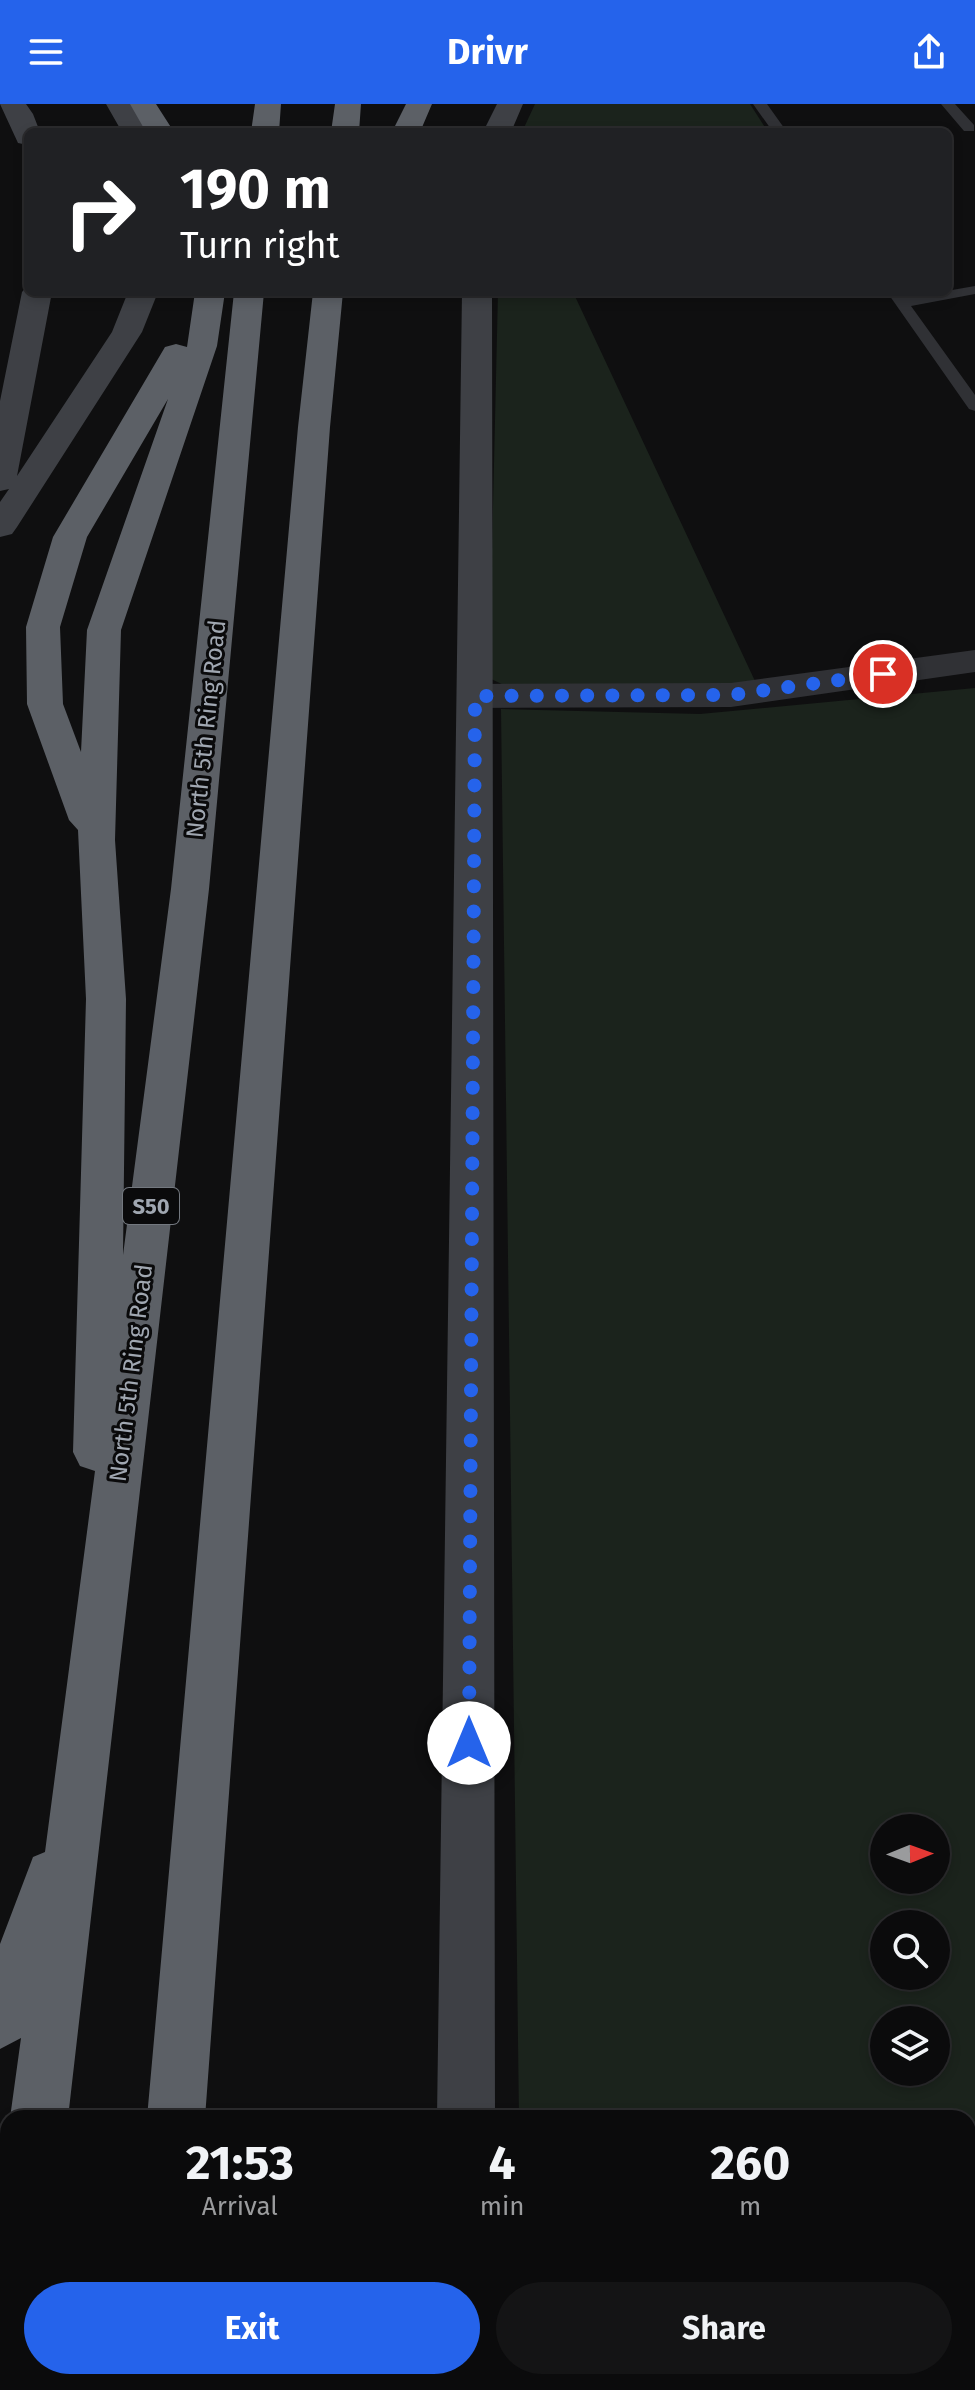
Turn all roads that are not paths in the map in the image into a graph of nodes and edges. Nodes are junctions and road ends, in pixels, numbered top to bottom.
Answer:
1 (11, 104) edge
2 (119, 104) edge
3 (143, 104) edge
4 (268, 104) edge
5 (348, 104) edge
6 (419, 104) edge
7 (510, 104) edge
8 (760, 104) edge
9 (948, 104) edge
10 (25, 128) edge
11 (134, 128) edge
12 (158, 128) edge
13 (265, 128) edge
14 (345, 128) edge
15 (408, 128) edge
16 (499, 128) edge
17 (777, 128) edge
18 (969, 128) dead end
19 (975, 290) edge
20 (952, 292) edge
21 (36, 296) edge
22 (141, 296) edge
23 (186, 296) edge
24 (209, 296) edge
25 (249, 296) edge
26 (328, 296) edge
27 (353, 296) edge
28 (477, 296) edge
29 (898, 297) edge
30 (975, 406) edge
31 (314, 427) junction
32 (0, 481) edge
33 (0, 527) edge
34 (975, 661) edge
35 (475, 696) junction
36 (96, 840) junction
37 (91, 1706) junction
38 (82, 1793) junction
39 (0, 2021) edge
40 (40, 2110) edge
41 (177, 2110) edge
42 (466, 2110) edge

1 - 10 street
2 - 11 street
3 - 12 highway
4 - 13 highway
5 - 14 highway
6 - 15 highway
7 - 16 street
8 - 17 lane
9 - 18 lane
19 - 20 lane
21 - 32 street
22 - 33 street
23 - 36 highway
24 - 36 highway
25 - 37 highway, North 5th Ring Road / S50
26 - 31 highway
27 - 31 highway
28 - 35 street
29 - 30 lane
31 - 41 highway
34 - 35 street
35 - 42 street
36 - 37 highway
37 - 38 highway, North 5th Ring Road / S50
38 - 39 highway
38 - 40 highway, North 5th Ring Road / S50

